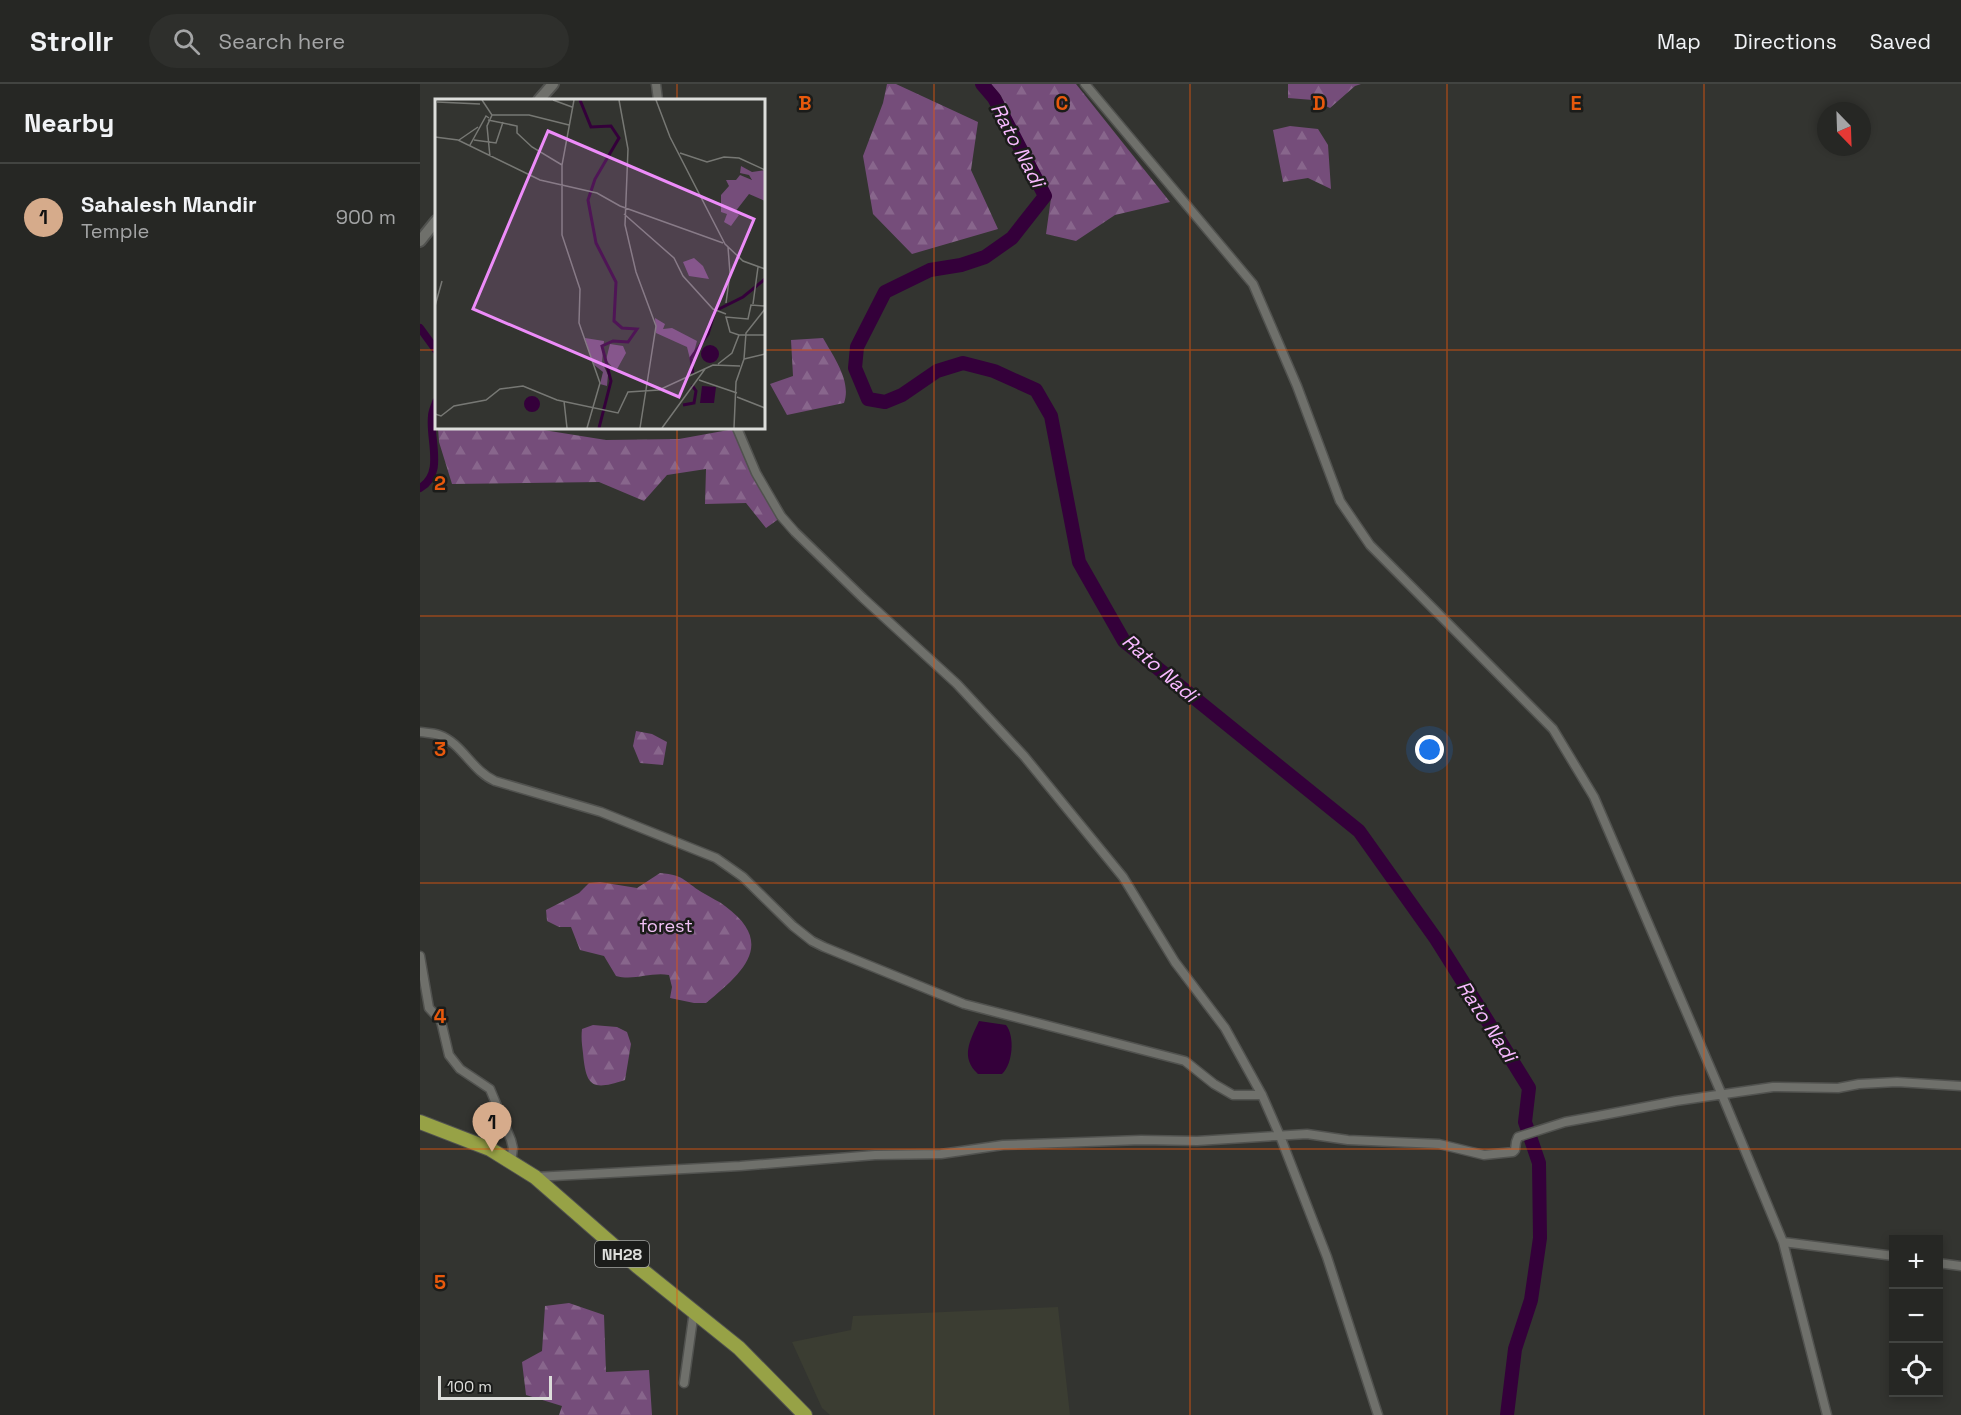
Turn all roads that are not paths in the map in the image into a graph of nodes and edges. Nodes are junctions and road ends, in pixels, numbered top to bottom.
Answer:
1 (553, 84) edge
2 (656, 84) edge
3 (1085, 84) edge
4 (540, 99) edge
5 (658, 99) edge
6 (435, 222) edge
7 (420, 241) edge
8 (737, 429) edge
9 (420, 732) edge
10 (420, 956) edge
11 (1961, 1086) edge
12 (1262, 1095) junction
13 (1722, 1095) junction
14 (420, 1122) edge
15 (1280, 1136) junction
16 (511, 1162) junction
17 (536, 1177) junction
18 (1783, 1242) junction
19 (1889, 1255) edge
20 (1943, 1264) edge
21 (1961, 1266) edge
22 (694, 1311) junction
23 (684, 1383) dead end
24 (805, 1415) edge
25 (1378, 1415) edge
26 (1827, 1415) edge

1 - 4 street
2 - 5 street
3 - 13 street
6 - 7 street
8 - 12 street
9 - 12 street
10 - 16 street
11 - 13 street
12 - 15 street
13 - 15 street
13 - 18 street
14 - 16 main road, NH28
15 - 17 street
15 - 25 street
16 - 17 main road, NH28
17 - 22 main road, NH28
18 - 19 street
18 - 26 street
20 - 21 street
22 - 23 street
22 - 24 main road, NH28

